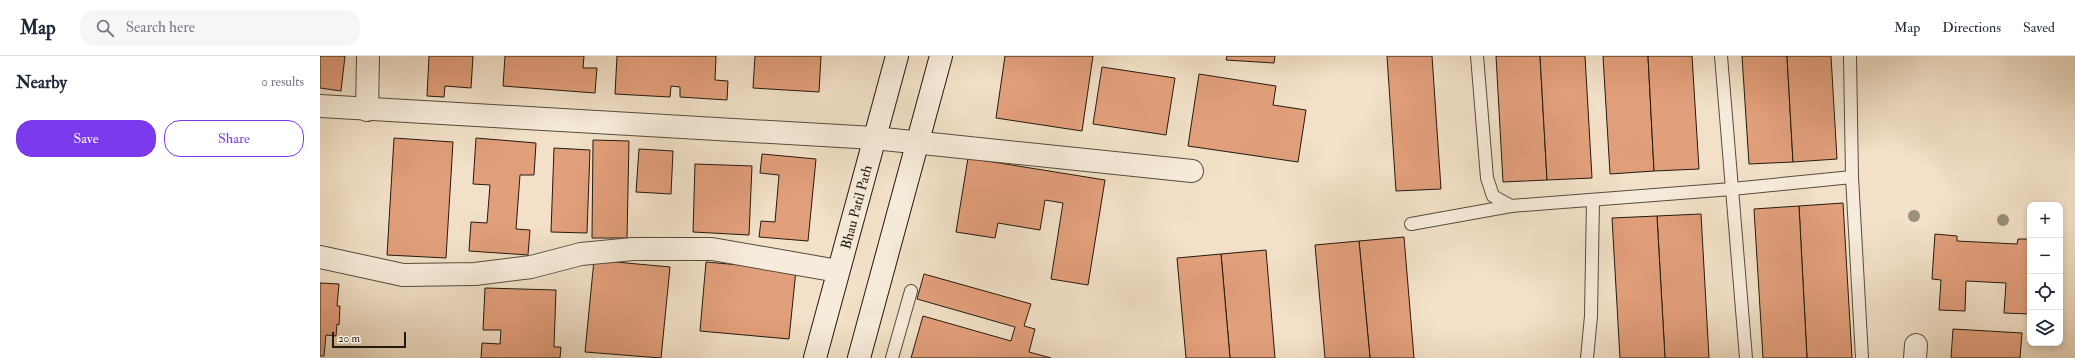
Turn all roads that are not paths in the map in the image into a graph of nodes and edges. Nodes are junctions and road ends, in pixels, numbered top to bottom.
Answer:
1 (368, 56) edge
2 (897, 56) edge
3 (941, 56) edge
4 (1477, 56) edge
5 (1721, 56) edge
6 (1850, 56) edge
7 (320, 106) edge
8 (367, 110) junction
9 (874, 138) junction
10 (917, 142) junction
11 (1192, 171) dead end
12 (1852, 177) junction
13 (1732, 189) junction
14 (1593, 200) junction
15 (1511, 206) junction
16 (1411, 224) dead end
17 (320, 257) edge
18 (838, 271) junction
19 (911, 291) dead end
20 (815, 358) edge
21 (859, 358) edge
22 (892, 358) edge
23 (1587, 358) edge
24 (1746, 358) edge
25 (1862, 358) edge

1 - 8 street
2 - 9 street, Bhau Patil Path
3 - 10 street
4 - 15 lane
5 - 13 lane
6 - 12 lane
7 - 8 street
8 - 9 street
9 - 10 street
9 - 18 street, Bhau Patil Path
10 - 11 street
10 - 21 street
12 - 13 lane
12 - 25 lane
13 - 14 lane
13 - 24 lane
14 - 15 lane
14 - 23 lane
15 - 16 lane
17 - 18 street
18 - 20 street, Bhau Patil Path
19 - 22 lane

